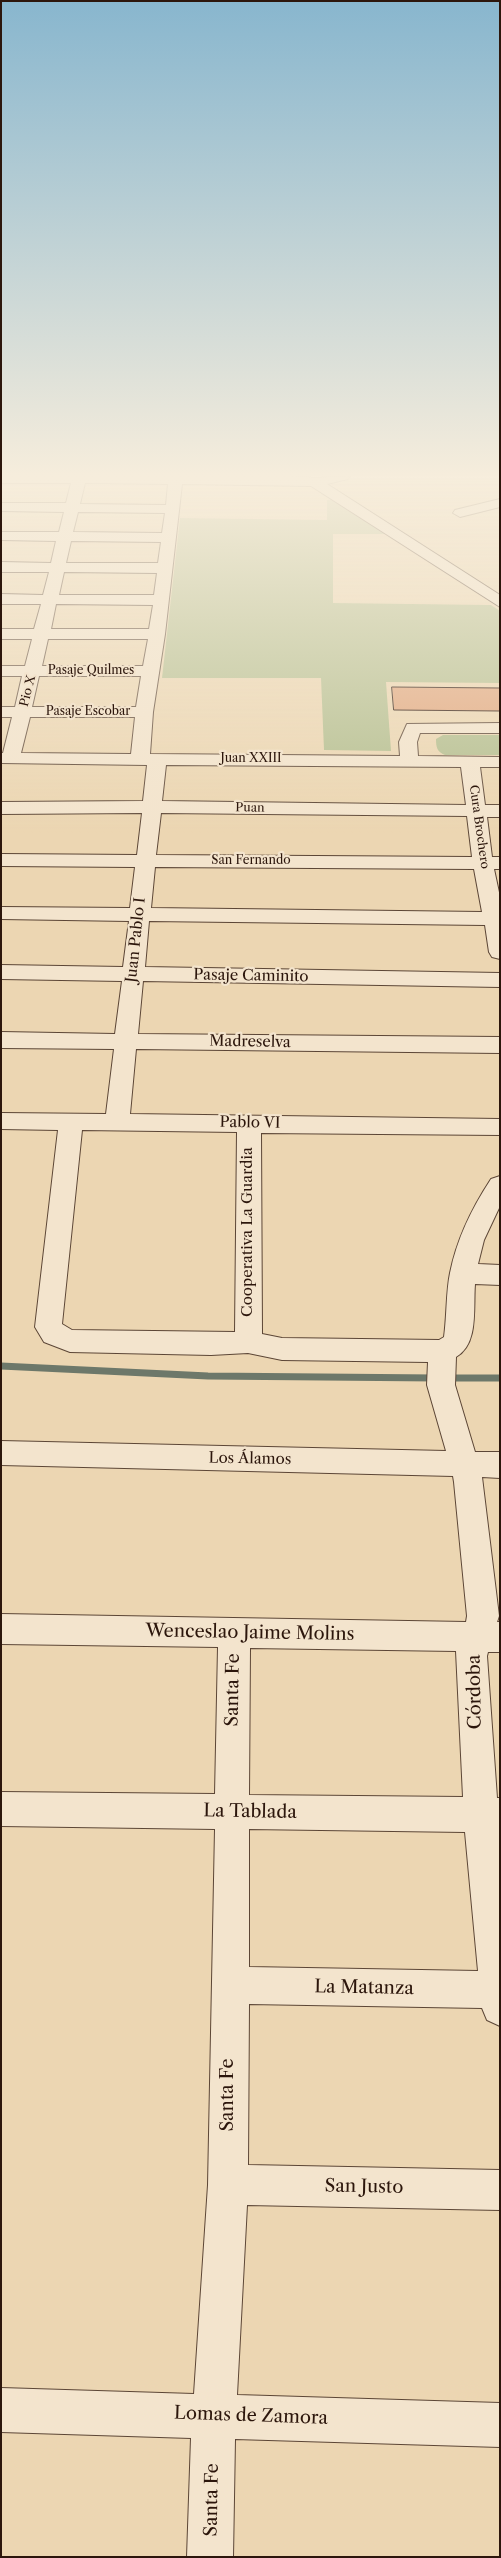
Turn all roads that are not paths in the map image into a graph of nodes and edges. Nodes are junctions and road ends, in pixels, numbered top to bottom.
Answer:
1 (51, 595) edge
2 (162, 595) edge
3 (1, 599) edge
4 (50, 599) junction
5 (161, 600) junction
6 (1, 634) edge
7 (42, 634) junction
8 (157, 634) junction
9 (1, 671) edge
10 (33, 671) junction
11 (151, 671) junction
12 (1, 712) edge
13 (23, 712) junction
14 (144, 712) junction
15 (500, 728) edge
16 (6, 758) edge
17 (148, 759) junction
18 (409, 760) junction
19 (470, 762) junction
20 (500, 762) edge
21 (151, 807) junction
22 (1, 808) edge
23 (477, 810) junction
24 (500, 811) edge
25 (1, 860) edge
26 (144, 861) junction
27 (492, 862) edge
28 (1, 913) edge
29 (139, 915) junction
30 (497, 919) edge
31 (500, 952) edge
32 (1, 972) edge
33 (133, 974) junction
34 (500, 980) edge
35 (1, 1040) edge
36 (126, 1041) junction
37 (500, 1045) edge
38 (1, 1121) edge
39 (117, 1121) junction
40 (70, 1122) junction
41 (249, 1124) junction
42 (500, 1127) edge
43 (500, 1185) edge
44 (462, 1274) junction
45 (500, 1275) edge
46 (248, 1342) junction
47 (441, 1369) junction
48 (1, 1453) edge
49 (463, 1464) junction
50 (500, 1465) edge
51 (1, 1629) edge
52 (234, 1633) junction
53 (488, 1636) edge
54 (1, 1809) edge
55 (230, 1812) junction
56 (490, 1815) edge
57 (229, 1985) junction
58 (499, 1996) edge
59 (228, 2185) junction
60 (500, 2190) edge
61 (1, 2410) edge
62 (214, 2415) junction
63 (500, 2425) edge
64 (210, 2557) edge

1 - 4 street, Pio X
2 - 5 street, Juan Pablo I
3 - 4 street
4 - 5 street
4 - 7 street, Pio X
5 - 8 street, Juan Pablo I
6 - 7 street
7 - 8 street
7 - 10 street, Pio X
8 - 11 street, Juan Pablo I
9 - 10 street, Pasaje Quilmes
10 - 11 street, Pasaje Quilmes
10 - 13 street, Pio X
11 - 14 street, Juan Pablo I
12 - 13 street, Pasaje Escobar
13 - 14 street, Pasaje Escobar
13 - 16 street, Pio X
14 - 17 street, Juan Pablo I
15 - 18 street
16 - 17 street, Juan XXIII
17 - 18 street, Juan XXIII
17 - 21 street, Juan Pablo I
18 - 19 street, Juan XXIII
19 - 20 street, Juan XXIII
19 - 23 street, Cura Brochero
21 - 22 street, Puan
21 - 23 street, Puan
21 - 26 street, Juan Pablo I
23 - 24 street, Puan
23 - 27 street, Cura Brochero
25 - 26 street, San Fernando
26 - 27 street, San Fernando
26 - 29 street, Juan Pablo I
27 - 30 street, Cura Brochero
28 - 29 street
29 - 30 street
29 - 33 street, Juan Pablo I
30 - 31 street, Cura Brochero
32 - 33 street, Pasaje Caminito
33 - 34 street, Pasaje Caminito
33 - 36 street, Juan Pablo I
35 - 36 street, Madreselva
36 - 37 street, Madreselva
36 - 39 street, Juan Pablo I
38 - 40 street, Pablo VI
39 - 40 street, Pablo VI
39 - 41 street, Pablo VI
40 - 46 street
41 - 42 street, Pablo VI
41 - 46 street, Cooperativa La Guardia
43 - 44 street
44 - 45 street
44 - 47 street
46 - 47 street
47 - 49 street, Córdoba
48 - 49 street, Los Álamos
49 - 50 street, Los Álamos
49 - 53 street, Córdoba
51 - 52 street, Wenceslao Jaime Molins
52 - 53 street, Wenceslao Jaime Molins
52 - 55 street, Santa Fe
53 - 56 street, Córdoba
54 - 55 street, La Tablada
55 - 56 street, La Tablada
55 - 57 street, Santa Fe
56 - 58 street, Córdoba
57 - 58 street, La Matanza
57 - 59 street, Santa Fe
59 - 60 street, San Justo
59 - 62 street, Santa Fe
61 - 62 street, Lomas de Zamora
62 - 63 street, Lomas de Zamora
62 - 64 street, Santa Fe

